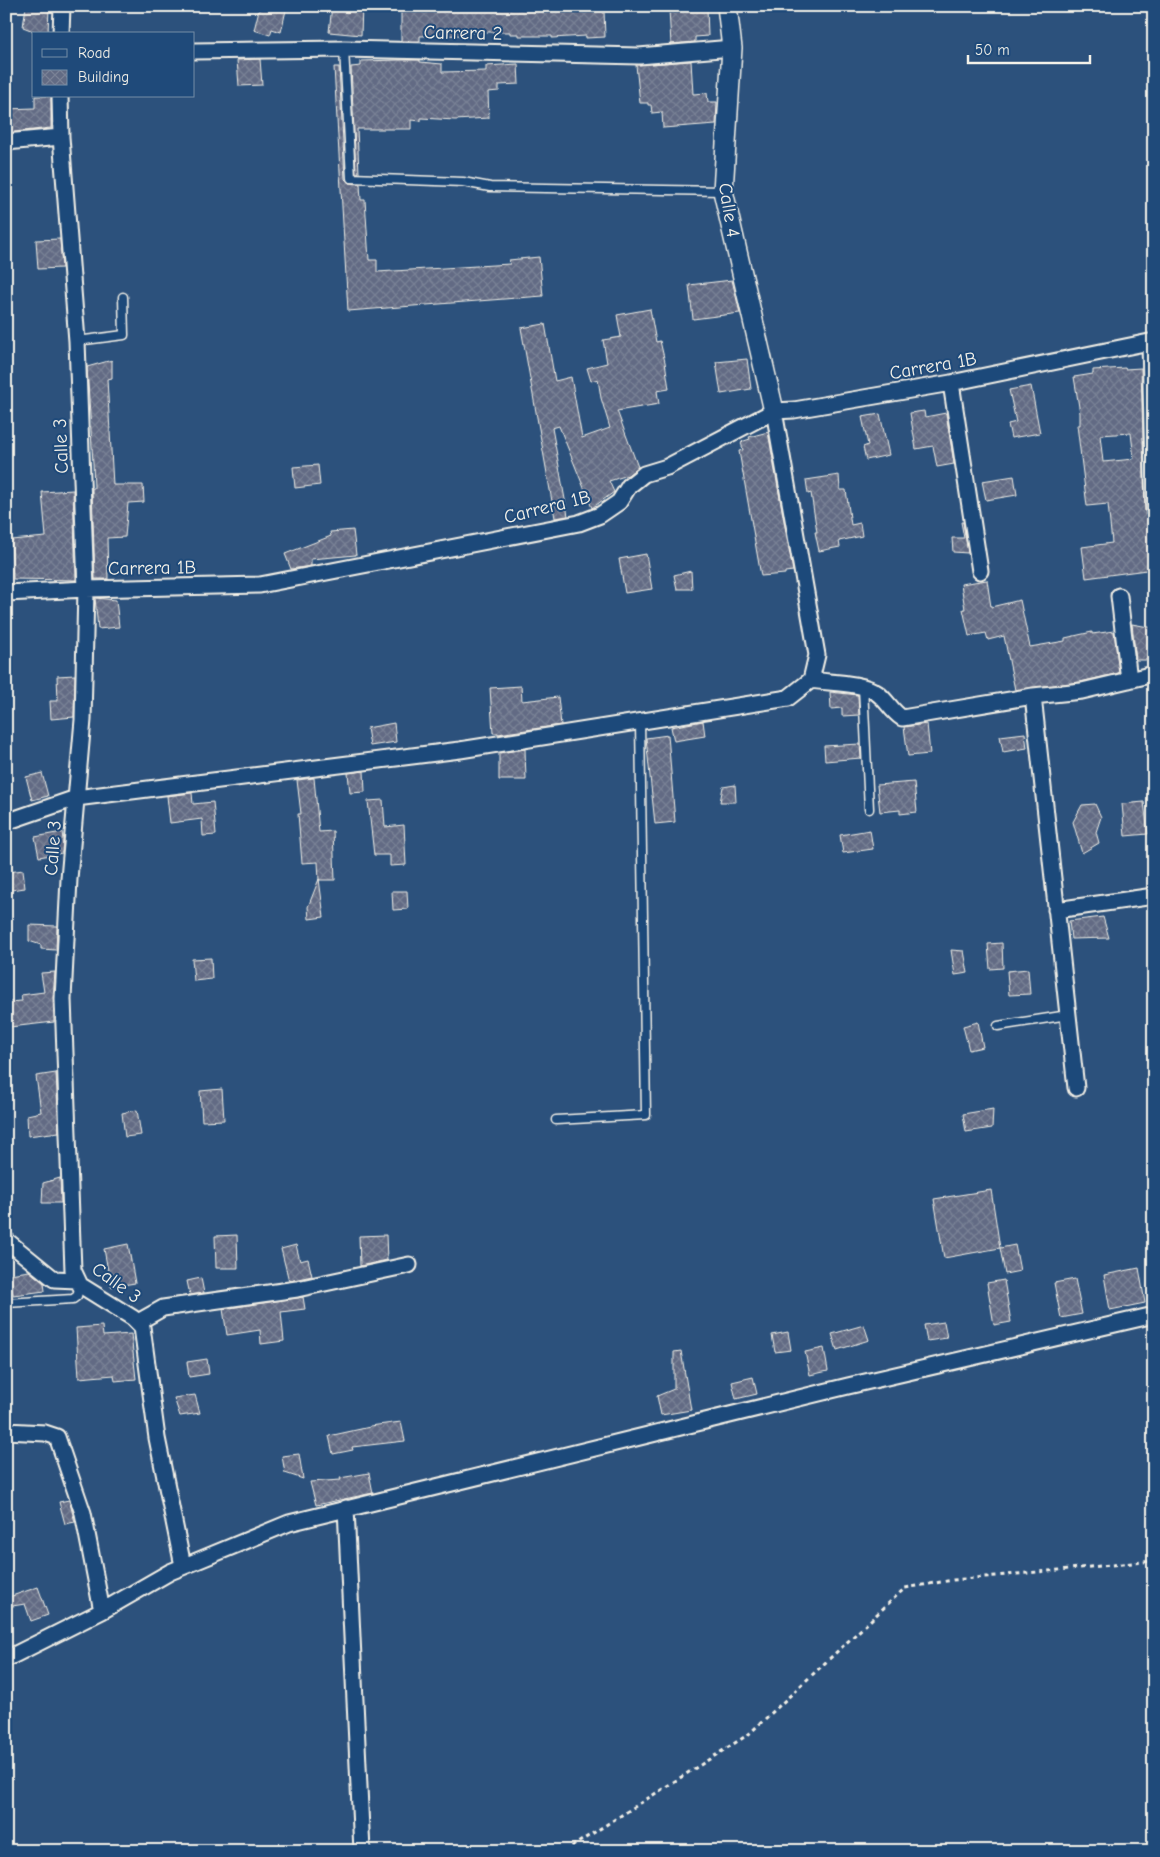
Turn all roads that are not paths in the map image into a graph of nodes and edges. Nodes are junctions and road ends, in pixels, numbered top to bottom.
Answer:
1 (62, 6) edge
2 (727, 6) edge
3 (61, 32) edge
4 (732, 48) junction
5 (344, 49) junction
6 (195, 51) edge
7 (60, 98) edge
8 (61, 137) junction
9 (6, 142) edge
10 (723, 191) junction
11 (124, 297) dead end
12 (77, 340) junction
13 (1152, 342) edge
14 (951, 383) junction
15 (774, 411) junction
16 (1154, 510) edge
17 (980, 571) dead end
18 (86, 588) junction
19 (6, 593) edge
20 (1120, 596) dead end
21 (1154, 674) edge
22 (811, 680) junction
23 (1129, 680) junction
24 (863, 687) junction
25 (1033, 696) junction
26 (640, 722) junction
27 (76, 798) junction
28 (869, 809) dead end
29 (6, 822) edge
30 (1154, 896) edge
31 (1056, 910) junction
32 (1068, 1015) junction
33 (998, 1026) dead end
34 (1076, 1088) dead end
35 (556, 1120) dead end
36 (6, 1240) edge
37 (409, 1264) dead end
38 (78, 1282) junction
39 (6, 1303) edge
40 (1154, 1315) edge
41 (138, 1322) junction
42 (6, 1431) edge
43 (346, 1508) junction
44 (183, 1566) junction
45 (102, 1610) junction
46 (6, 1659) edge
47 (362, 1851) edge

1 - 3 street
2 - 4 street, Calle 4
4 - 5 street, Carrera 2
4 - 10 street, Calle 4
5 - 6 street, Carrera 2
5 - 10 lane
7 - 8 street, Calle 3
8 - 9 street
8 - 12 street, Calle 3
10 - 15 street, Calle 4
11 - 12 lane
12 - 18 street, Calle 3
13 - 14 street, Carrera 1B
13 - 16 street
14 - 15 street, Carrera 1B
14 - 17 street
15 - 18 street, Carrera 1B
15 - 22 street
18 - 19 street, Carrera 1B
18 - 27 street, Calle 3
20 - 23 street
21 - 23 street
22 - 24 street
22 - 26 street
23 - 25 street
24 - 25 street
24 - 28 lane
25 - 31 street
26 - 27 street
26 - 35 lane
27 - 29 street
27 - 38 street, Calle 3
30 - 31 street
31 - 32 street
32 - 33 lane
32 - 34 street
36 - 38 street
37 - 41 street
38 - 39 lane
38 - 41 street, Calle 3
40 - 43 street
41 - 44 street, Calle 3
42 - 45 street
43 - 44 street
43 - 47 street
44 - 45 street
45 - 46 street

